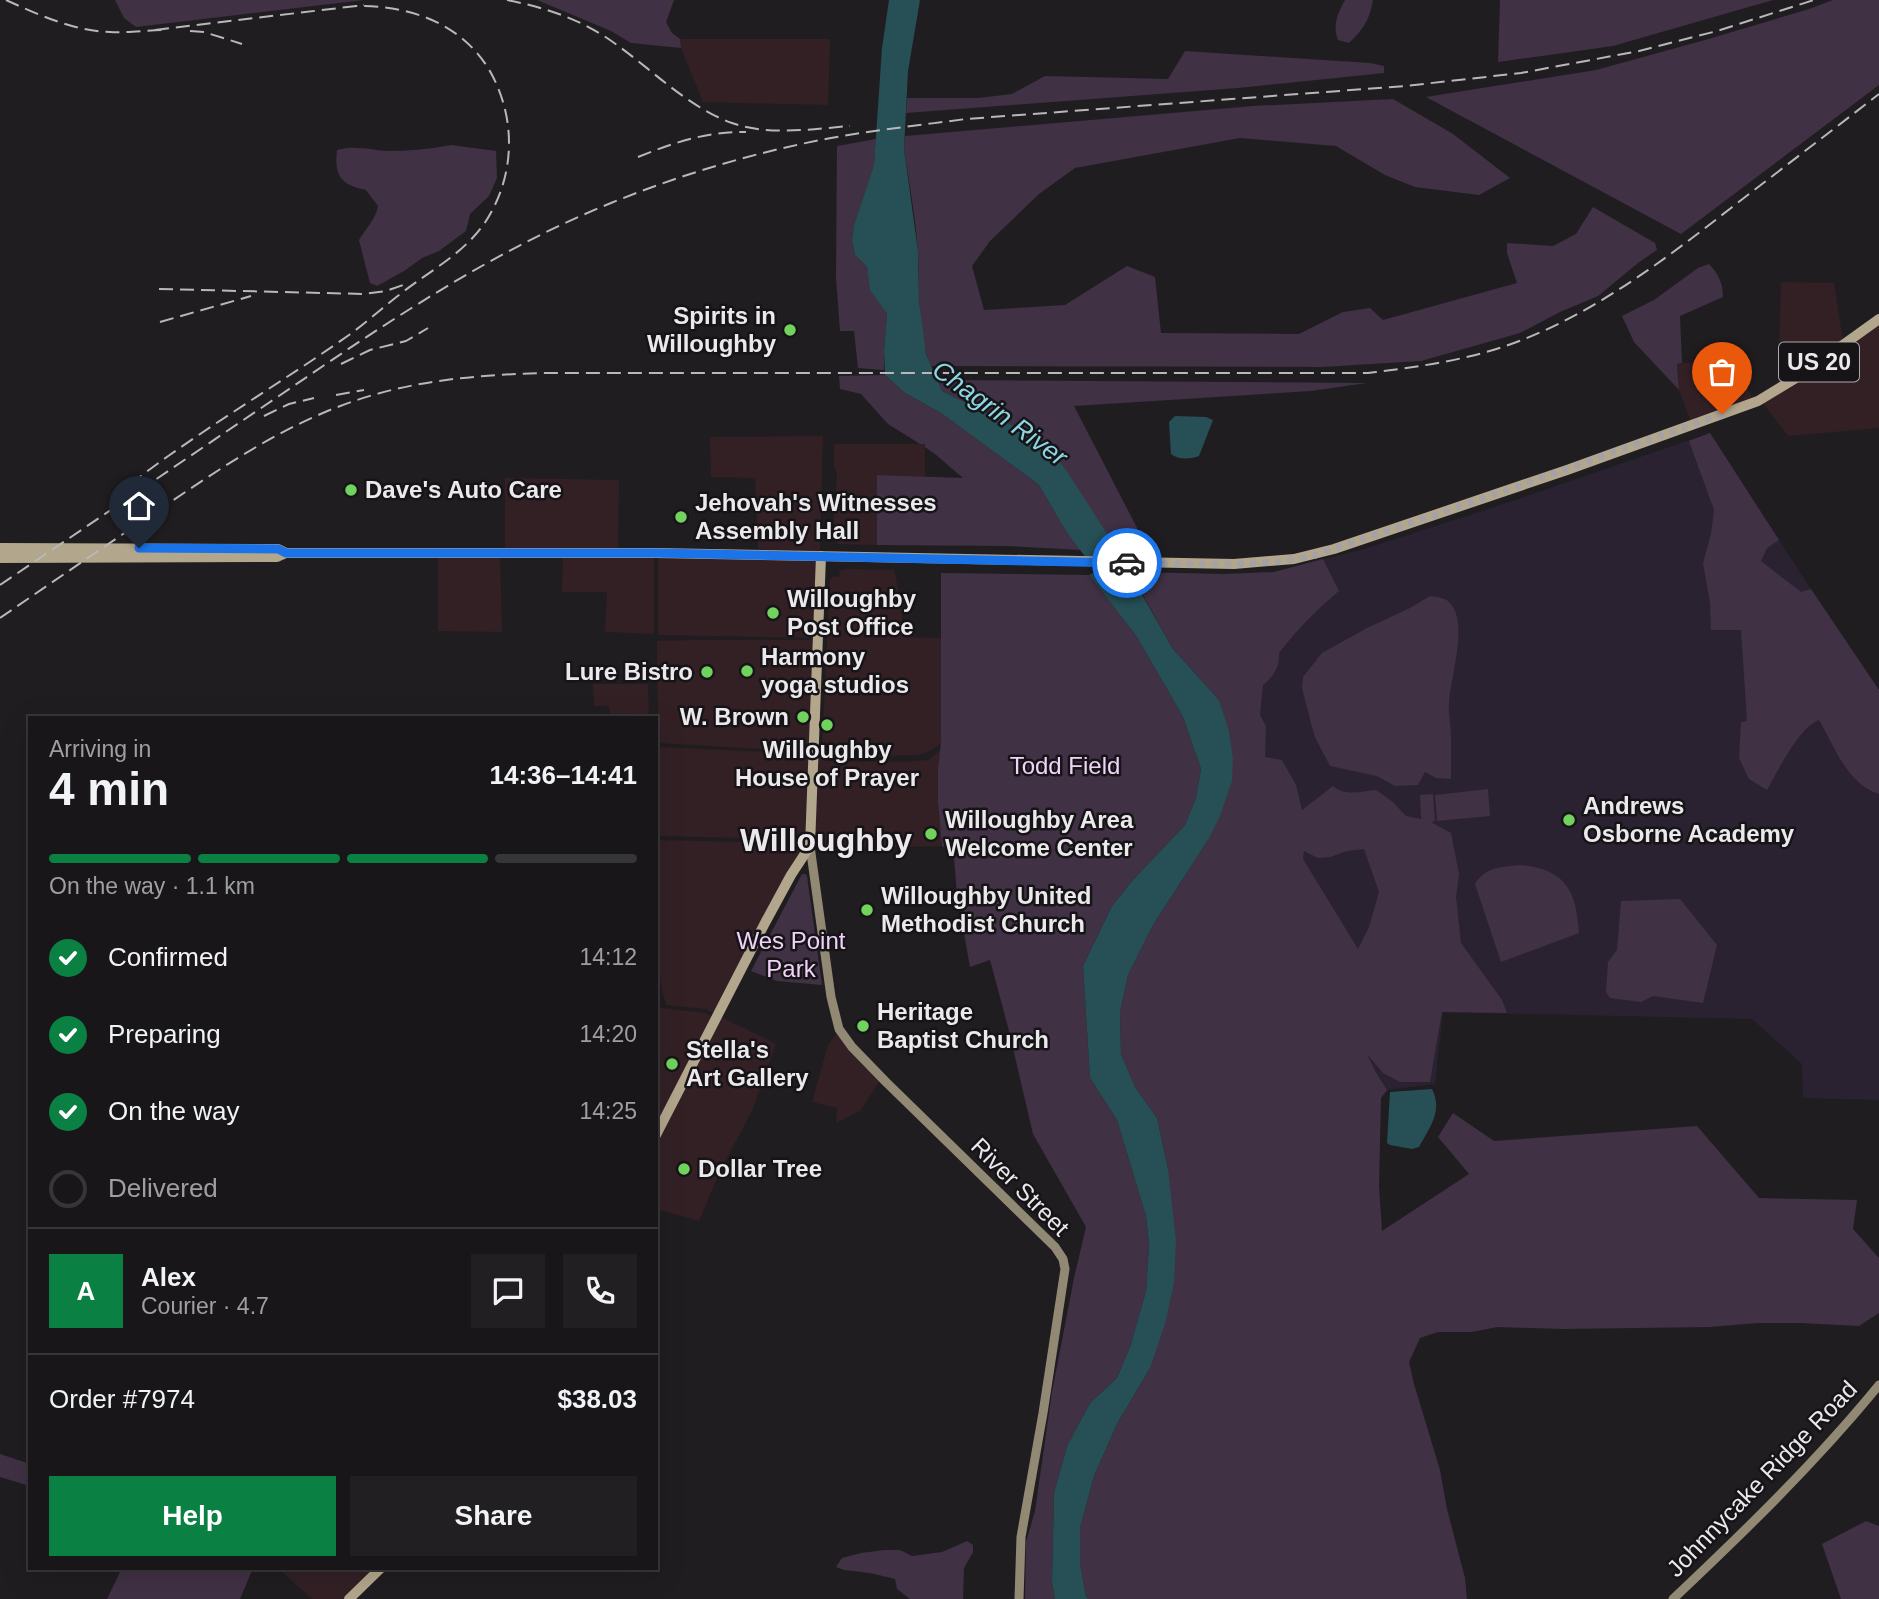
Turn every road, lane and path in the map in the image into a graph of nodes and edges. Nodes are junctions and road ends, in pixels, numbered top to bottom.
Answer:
1 (1879, 319) edge
2 (0, 548) edge
3 (286, 553) junction
4 (821, 556) junction
5 (0, 558) edge
6 (810, 846) junction
7 (795, 869) junction
8 (813, 871) junction
9 (658, 1131) edge
10 (1879, 1385) edge
11 (379, 1570) edge
12 (349, 1599) edge
13 (1019, 1599) edge
14 (1673, 1599) edge

1 - 4 main road, US 20
2 - 3 main road
3 - 4 main road
3 - 5 main road
4 - 6 main road
6 - 7 main road
6 - 8 main road, River Street
7 - 8 main road
7 - 9 main road
8 - 13 main road, River Street
10 - 14 main road, Johnnycake Ridge Road
11 - 12 main road

